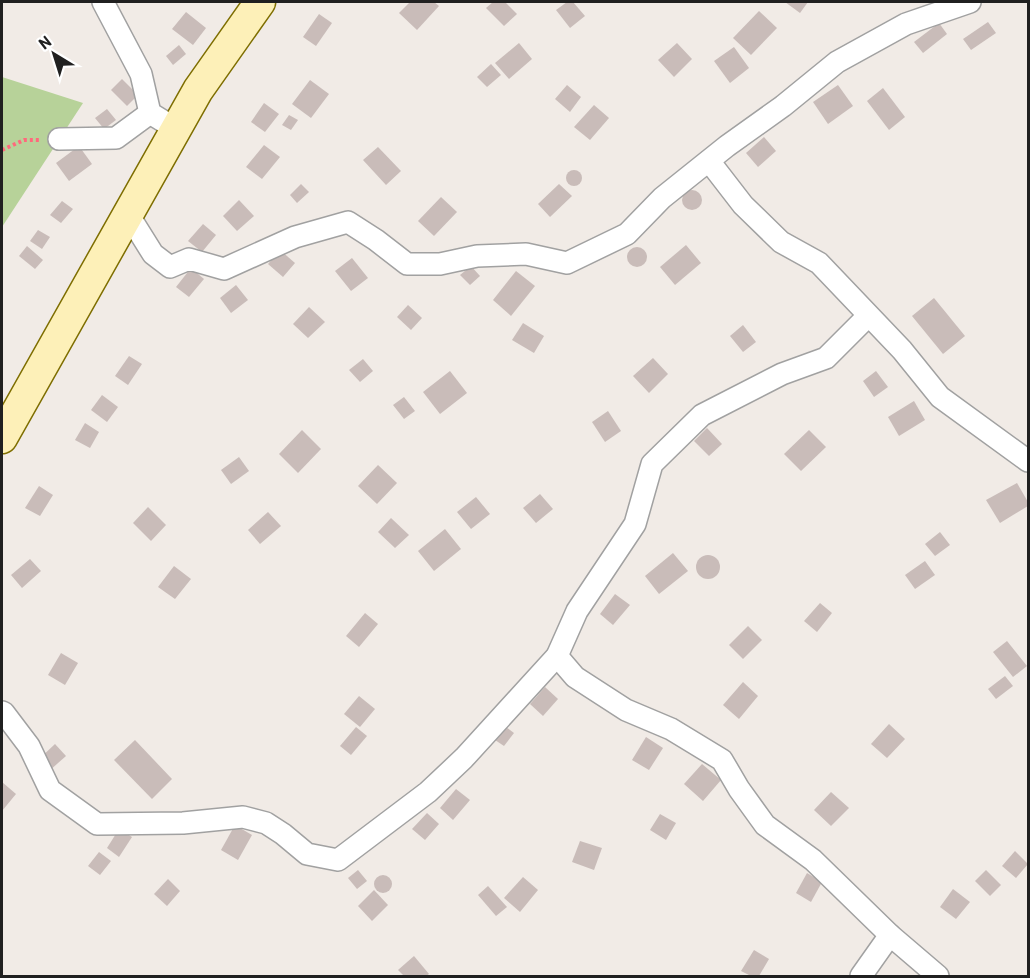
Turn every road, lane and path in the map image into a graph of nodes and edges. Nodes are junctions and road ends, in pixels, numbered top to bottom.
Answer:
1 (102, 2) edge
2 (260, 2) edge
3 (970, 2) edge
4 (150, 113) junction
5 (176, 129) junction
6 (59, 139) joint
7 (2, 150) edge
8 (709, 161) junction
9 (128, 214) junction
10 (868, 316) junction
11 (2, 438) edge
12 (1029, 461) edge
13 (556, 656) junction
14 (2, 712) edge
15 (891, 935) junction
16 (861, 976) edge
17 (939, 976) edge

1 - 4 street
2 - 5 main road
3 - 8 street
4 - 5 street
4 - 6 street
5 - 9 main road
6 - 7 path
8 - 9 street
8 - 10 street
9 - 11 main road
10 - 12 street
10 - 13 street
13 - 14 street
13 - 15 street
15 - 16 street
15 - 17 street

